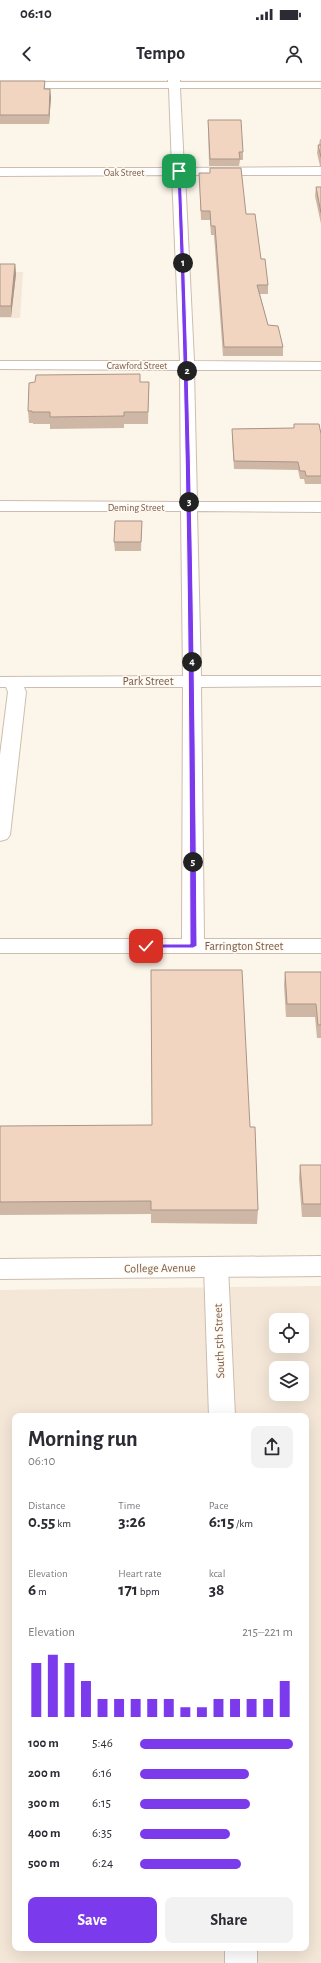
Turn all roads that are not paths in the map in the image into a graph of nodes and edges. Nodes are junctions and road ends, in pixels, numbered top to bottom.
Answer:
1 (174, 82) edge
2 (321, 85) edge
3 (0, 86) edge
4 (179, 171) junction
5 (321, 171) edge
6 (0, 172) edge
7 (0, 365) edge
8 (187, 365) junction
9 (321, 366) edge
10 (0, 506) edge
11 (189, 507) junction
12 (321, 507) edge
13 (192, 681) junction
14 (321, 681) edge
15 (6, 682) edge
16 (0, 835) edge
17 (0, 946) edge
18 (193, 946) junction
19 (321, 946) edge
20 (321, 1266) edge
21 (216, 1267) junction
22 (0, 1269) edge
23 (222, 1413) edge
24 (241, 1951) edge
25 (241, 1963) edge

1 - 2 street
1 - 3 street
1 - 4 street
4 - 5 street, Oak Street
4 - 6 street, Oak Street
4 - 8 street
7 - 8 street, Crawford Street
8 - 9 street, Crawford Street
8 - 11 street
10 - 11 street, Deming Street
11 - 12 street, Deming Street
11 - 13 street
13 - 14 street, Park Street
13 - 15 street, Park Street
13 - 18 street
15 - 16 street
17 - 18 street, Farrington Street
18 - 19 street, Farrington Street
20 - 21 street, College Avenue
21 - 22 street, College Avenue
21 - 23 street, South 5th Street
24 - 25 street

